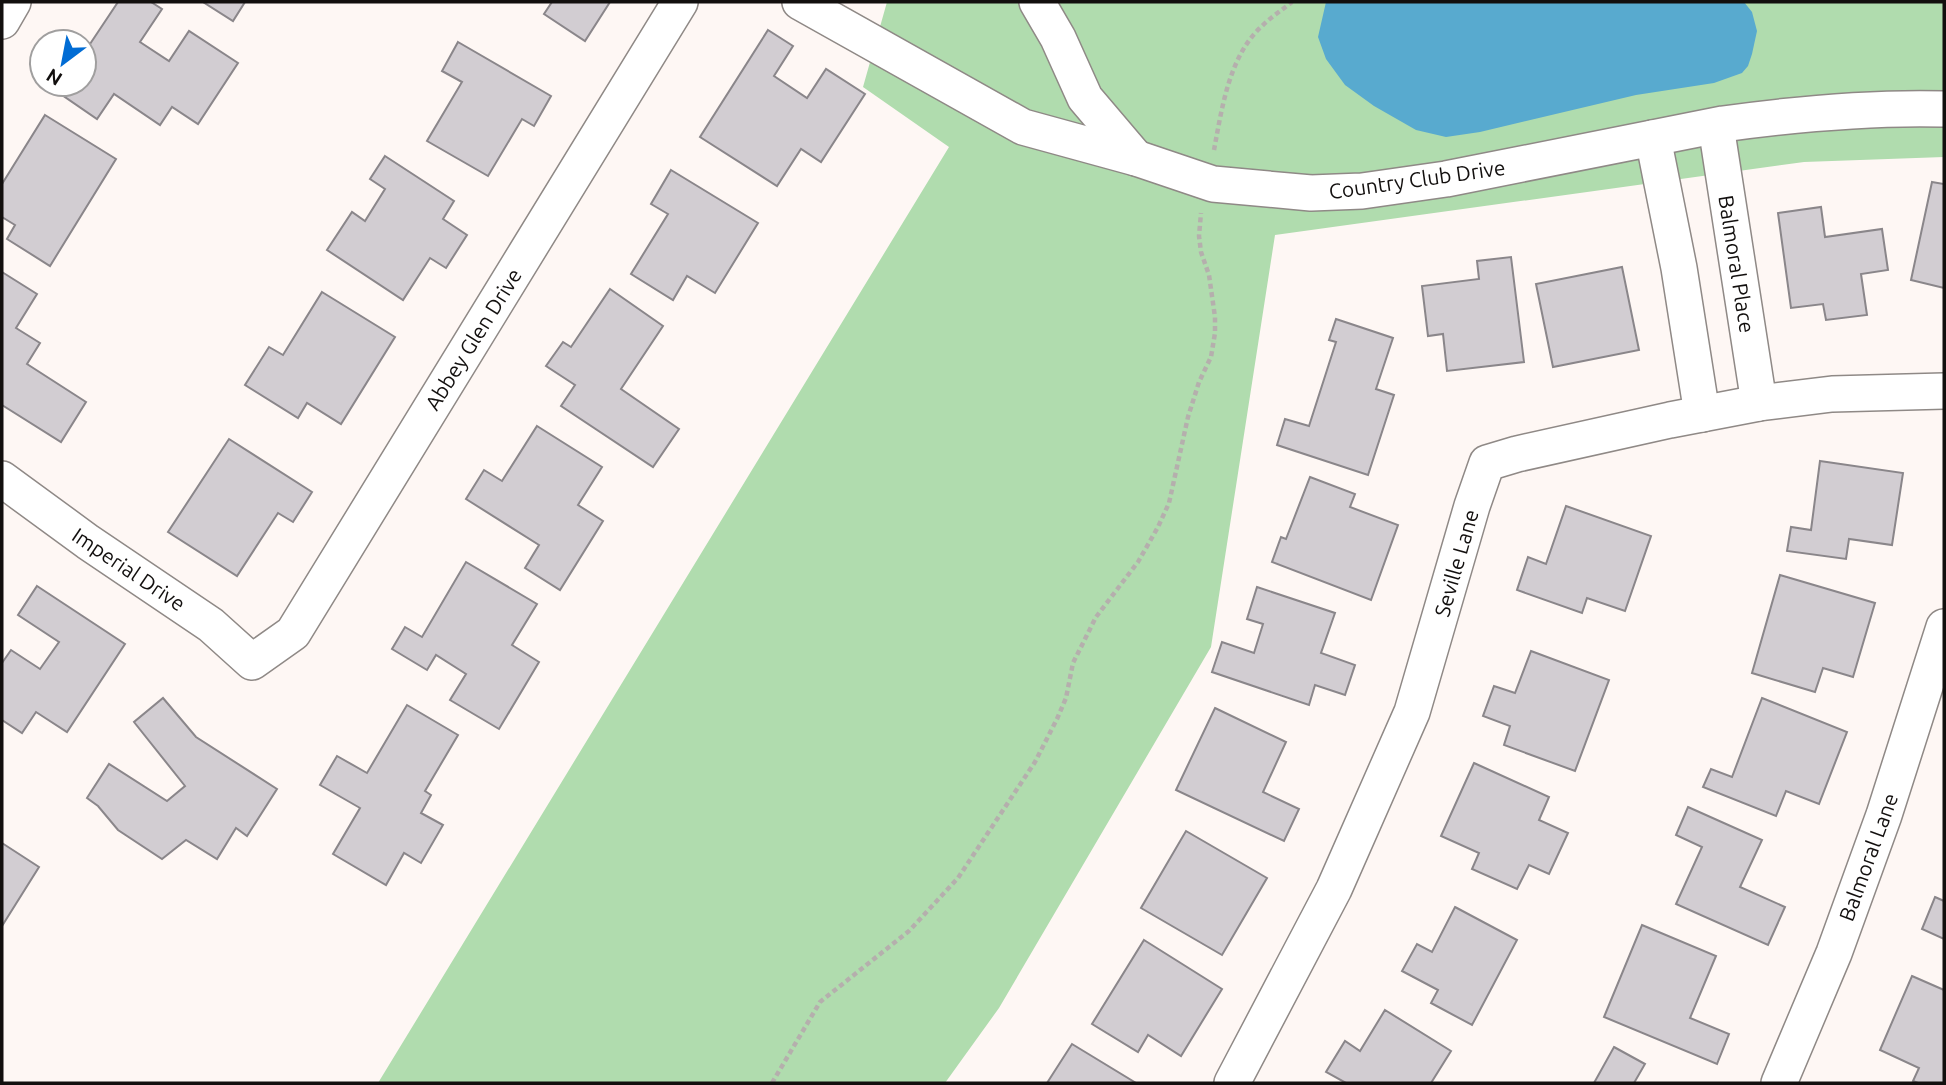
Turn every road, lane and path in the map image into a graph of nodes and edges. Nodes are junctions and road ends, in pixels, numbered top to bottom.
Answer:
1 (13, 2) edge
2 (680, 2) edge
3 (800, 2) edge
4 (1037, 2) edge
5 (1292, 2) edge
6 (2, 21) edge
7 (1944, 109) edge
8 (1716, 126) junction
9 (1653, 138) junction
10 (1136, 158) junction
11 (1204, 182) junction
12 (1944, 391) edge
13 (1759, 403) junction
14 (1702, 414) junction
15 (2, 479) edge
16 (1944, 627) edge
17 (252, 662) joint
18 (772, 1083) edge
19 (1232, 1083) edge
20 (1779, 1083) edge

1 - 6 street
2 - 17 street, Abbey Glen Drive
3 - 10 street, Country Club Drive
4 - 10 street
5 - 11 path
7 - 8 street, Country Club Drive
8 - 9 street, Country Club Drive
8 - 13 street, Balmoral Place
9 - 11 street, Country Club Drive
9 - 14 street
10 - 11 street, Country Club Drive
11 - 18 path
12 - 13 street, Seville Lane
13 - 14 street, Seville Lane
14 - 19 street, Seville Lane
15 - 17 street, Imperial Drive
16 - 20 street, Balmoral Lane

